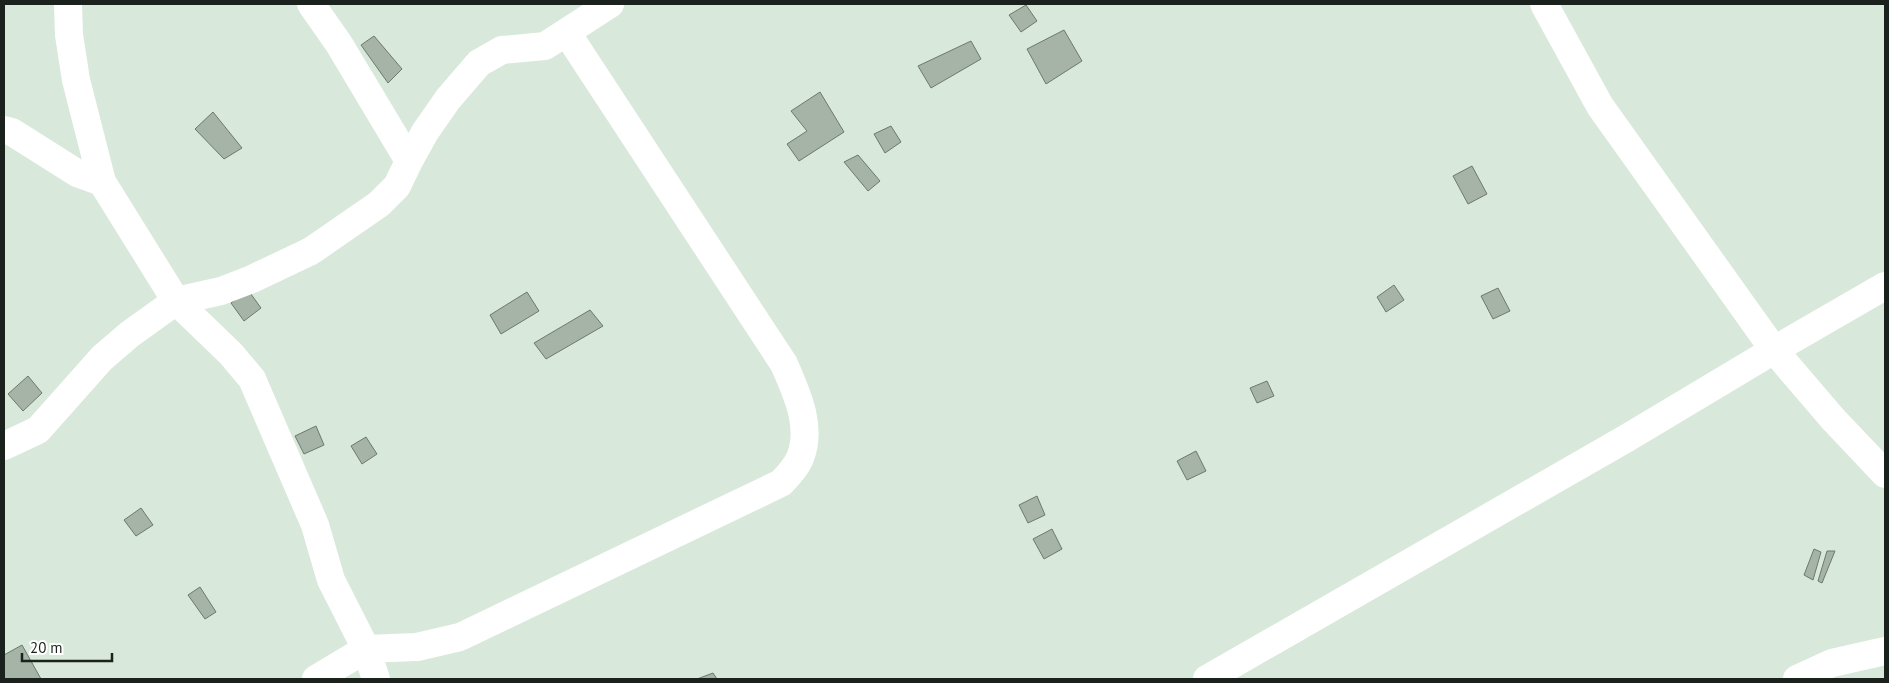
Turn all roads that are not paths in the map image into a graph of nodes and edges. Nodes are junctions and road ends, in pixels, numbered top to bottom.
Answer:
1 (68, 4) edge
2 (311, 4) edge
3 (610, 4) edge
4 (1544, 4) edge
5 (567, 33) junction
6 (4, 130) edge
7 (409, 160) junction
8 (102, 182) junction
9 (1885, 286) edge
10 (176, 301) junction
11 (1774, 350) junction
12 (4, 446) edge
13 (1885, 474) edge
14 (366, 649) junction
15 (1885, 651) edge
16 (316, 679) edge
17 (376, 679) edge
18 (1207, 679) edge
19 (1797, 679) edge

1 - 8 street
2 - 7 street
3 - 5 street
4 - 11 street
5 - 7 street
5 - 14 street
6 - 8 street
7 - 10 street
8 - 10 street
9 - 11 street
10 - 12 street
10 - 14 street
11 - 13 street
11 - 18 street
14 - 16 street
14 - 17 street
15 - 19 street

